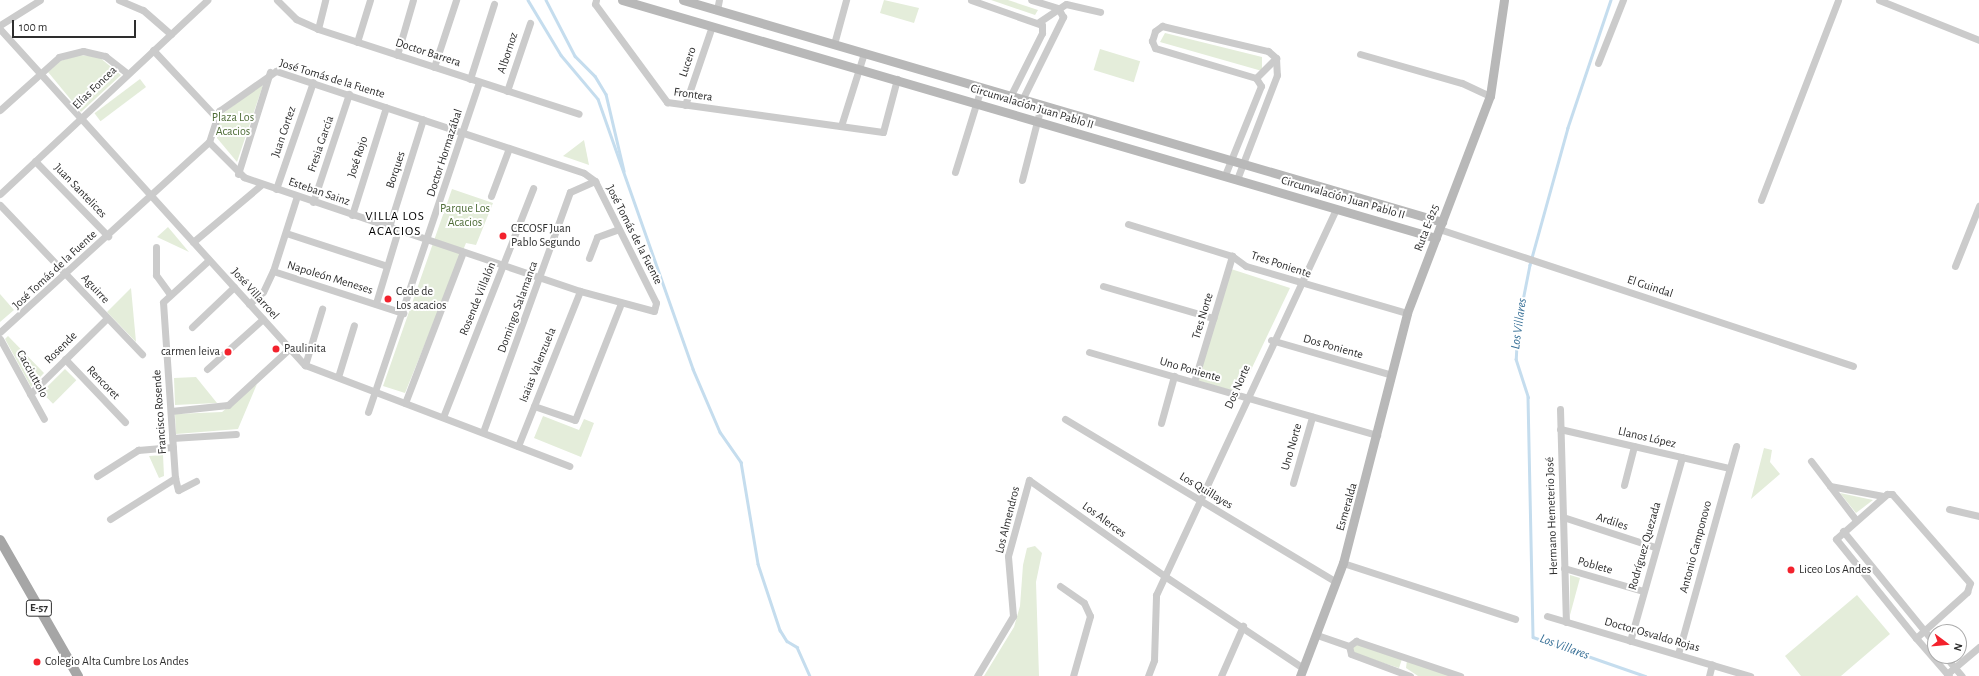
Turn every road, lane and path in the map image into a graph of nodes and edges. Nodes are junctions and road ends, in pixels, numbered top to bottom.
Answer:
1 (40, 0) edge
2 (119, 0) edge
3 (207, 0) edge
4 (277, 0) edge
5 (326, 0) edge
6 (370, 0) edge
7 (413, 0) edge
8 (456, 0) edge
9 (596, 0) edge
10 (622, 0) edge
11 (683, 0) edge
12 (719, 0) edge
13 (846, 0) edge
14 (971, 0) edge
15 (1030, 0) edge
16 (1504, 0) edge
17 (1623, 0) edge
18 (1838, 0) edge
19 (1879, 0) edge
20 (494, 4) dead end
21 (1057, 8) junction
22 (716, 10) junction
23 (1100, 12) dead end
24 (1039, 22) junction
25 (530, 23) dead end
26 (0, 25) edge
27 (712, 26) junction
28 (0, 29) edge
29 (318, 29) junction
30 (171, 34) junction
31 (1979, 40) edge
32 (357, 42) junction
33 (834, 44) junction
34 (153, 50) junction
35 (864, 53) junction
36 (1360, 54) dead end
37 (398, 55) junction
38 (1276, 58) junction
39 (1598, 63) dead end
40 (434, 67) junction
41 (859, 68) junction
42 (270, 72) junction
43 (38, 73) junction
44 (127, 73) junction
45 (1256, 78) junction
46 (470, 79) junction
47 (897, 79) junction
48 (313, 82) junction
49 (479, 82) junction
50 (980, 88) junction
51 (507, 91) junction
52 (349, 94) junction
53 (1490, 96) junction
54 (1010, 97) junction
55 (1022, 100) junction
56 (975, 103) junction
57 (685, 105) junction
58 (1041, 106) junction
59 (386, 107) junction
60 (0, 110) edge
61 (579, 114) dead end
62 (215, 116) junction
63 (80, 119) junction
64 (423, 119) junction
65 (1037, 122) junction
66 (841, 126) junction
67 (463, 132) junction
68 (209, 142) junction
69 (509, 148) junction
70 (1230, 160) junction
71 (35, 161) junction
72 (1242, 164) junction
73 (955, 172) dead end
74 (238, 174) junction
75 (1226, 175) junction
76 (1237, 179) junction
77 (1022, 180) dead end
78 (595, 181) junction
79 (262, 184) junction
80 (533, 188) dead end
81 (276, 189) junction
82 (0, 194) edge
83 (151, 196) junction
84 (297, 196) junction
85 (491, 196) dead end
86 (1761, 200) dead end
87 (313, 202) junction
88 (0, 205) edge
89 (1979, 206) edge
90 (1336, 209) junction
91 (352, 215) junction
92 (1128, 224) dead end
93 (389, 227) junction
94 (619, 229) junction
95 (1439, 229) junction
96 (398, 230) junction
97 (286, 233) junction
98 (108, 236) junction
99 (428, 241) junction
100 (193, 242) junction
101 (156, 247) dead end
102 (463, 252) junction
103 (1232, 256) junction
104 (589, 258) dead end
105 (209, 260) junction
106 (387, 266) junction
107 (503, 266) junction
108 (1955, 266) dead end
109 (273, 271) junction
110 (66, 274) junction
111 (542, 278) junction
112 (1299, 283) junction
113 (1103, 286) dead end
114 (234, 287) junction
115 (580, 291) junction
116 (170, 294) junction
117 (376, 303) junction
118 (621, 303) junction
119 (656, 303) joint
120 (249, 304) junction
121 (322, 309) dead end
122 (403, 313) junction
123 (1407, 313) junction
124 (107, 318) junction
125 (1213, 318) junction
126 (263, 319) junction
127 (354, 325) dead end
128 (192, 327) dead end
129 (0, 332) edge
130 (1398, 339) joint
131 (0, 340) edge
132 (1271, 340) junction
133 (290, 348) junction
134 (1089, 352) dead end
135 (142, 354) dead end
136 (65, 359) junction
137 (305, 366) junction
138 (1853, 366) dead end
139 (208, 369) dead end
140 (1389, 374) junction
141 (1174, 376) junction
142 (338, 377) junction
143 (1194, 382) junction
144 (375, 392) junction
145 (30, 394) junction
146 (1245, 397) junction
147 (405, 403) junction
148 (534, 406) junction
149 (1560, 409) dead end
150 (171, 411) junction
151 (368, 412) dead end
152 (443, 417) junction
153 (1312, 417) junction
154 (44, 419) dead end
155 (1066, 419) dead end
156 (125, 422) dead end
157 (1161, 423) dead end
158 (1560, 428) junction
159 (483, 432) junction
160 (236, 434) dead end
161 (1376, 435) junction
162 (172, 438) junction
163 (518, 446) junction
164 (1634, 446) junction
165 (1736, 446) dead end
166 (173, 447) junction
167 (1682, 457) junction
168 (1812, 461) dead end
169 (569, 466) dead end
170 (1729, 468) junction
171 (97, 476) dead end
172 (175, 478) junction
173 (1029, 480) joint
174 (196, 481) dead end
175 (1293, 483) dead end
176 (1624, 485) dead end
177 (1830, 486) junction
178 (1883, 496) junction
179 (1200, 500) junction
180 (1949, 509) dead end
181 (1979, 516) edge
182 (1563, 518) junction
183 (110, 519) dead end
184 (1856, 520) junction
185 (1843, 531) junction
186 (0, 540) edge
187 (1655, 547) junction
188 (1343, 562) junction
189 (1564, 568) junction
190 (1166, 577) junction
191 (1336, 582) junction
192 (1060, 586) dead end
193 (1643, 591) junction
194 (1546, 616) dead end
195 (1515, 619) dead end
196 (1566, 622) junction
197 (1243, 626) junction
198 (1924, 631) junction
199 (1317, 635) junction
200 (1927, 635) edge
201 (1916, 638) junction
202 (1630, 641) junction
203 (1349, 646) junction
204 (1979, 647) edge
205 (1678, 654) junction
206 (1405, 657) junction
207 (1712, 664) junction
208 (1952, 664) edge
209 (1955, 668) junction
210 (1400, 671) junction
211 (1302, 672) edge
212 (1948, 675) edge
213 (78, 676) edge
214 (977, 676) edge
215 (1073, 676) edge
216 (1148, 676) edge
217 (1221, 676) edge
218 (1410, 676) edge
219 (1460, 676) edge
220 (1709, 676) edge
221 (1750, 676) edge
222 (1962, 676) edge

1 - 26 street
2 - 30 street
3 - 30 street, Elías Foncea
4 - 29 street, Doctor Barrera
5 - 29 street
6 - 32 street
7 - 37 street
8 - 40 street
9 - 57 street, Frontera
10 - 27 street, Circunvalación Juan Pablo II
11 - 22 street, Circunvalación Juan Pablo II
12 - 22 street
13 - 33 street
14 - 24 street
15 - 21 street
16 - 53 street
17 - 39 street
18 - 86 street
19 - 31 street
20 - 46 street
21 - 23 street
21 - 24 street
21 - 55 street
22 - 33 street, Circunvalación Juan Pablo II
24 - 54 street
25 - 51 street, Albornoz
27 - 41 street, Circunvalación Juan Pablo II
27 - 57 street, Lucero
28 - 43 street, José Villarroel
29 - 32 street, Doctor Barrera
30 - 34 street, Elías Foncea
32 - 37 street, Doctor Barrera
33 - 35 street, Circunvalación Juan Pablo II
34 - 44 street, Elías Foncea
34 - 62 street
35 - 41 street
35 - 50 street, Circunvalación Juan Pablo II
36 - 53 street
37 - 40 street, Doctor Barrera
38 - 45 street
38 - 45 street
38 - 72 street
40 - 46 street, Doctor Barrera
41 - 47 street, Circunvalación Juan Pablo II
41 - 66 street
42 - 48 street, José Tomás de la Fuente
42 - 62 street, José Tomás de la Fuente
42 - 74 street
43 - 44 street
43 - 60 street
43 - 63 street, José Villarroel
44 - 63 street, Elías Foncea
45 - 70 street
46 - 49 street, Doctor Barrera
47 - 56 street, Circunvalación Juan Pablo II
47 - 66 street, Frontera
48 - 52 street, José Tomás de la Fuente
48 - 81 street, Juan Cortez
49 - 51 street, Doctor Barrera
49 - 67 street, Doctor Hormazábal
50 - 54 street, Circunvalación Juan Pablo II
50 - 56 street
51 - 61 street, Doctor Barrera
52 - 59 street, José Tomás de la Fuente
52 - 87 street, Fresia García
53 - 95 street, Ruta E-825
54 - 55 street, Circunvalación Juan Pablo II
55 - 58 street, Circunvalación Juan Pablo II
56 - 65 street, Circunvalación Juan Pablo II
56 - 73 street
57 - 66 street, Frontera
58 - 65 street
58 - 70 street, Circunvalación Juan Pablo II
59 - 64 street, José Tomás de la Fuente
59 - 91 street, José Rojo
62 - 68 street
63 - 71 street, Elías Foncea
63 - 83 street, José Villarroel
64 - 67 street, José Tomás de la Fuente
64 - 93 street, Borques
65 - 75 street, Circunvalación Juan Pablo II
65 - 77 street
67 - 69 street, José Tomás de la Fuente
67 - 99 street, Doctor Hormazábal
68 - 74 street, Esteban Sainz
68 - 83 street, José Tomás de la Fuente
69 - 78 street, José Tomás de la Fuente
69 - 85 street
70 - 72 street, Circunvalación Juan Pablo II
70 - 75 street
71 - 82 street, Elías Foncea
71 - 98 street, Juan Santelices
72 - 76 street
72 - 95 street, Circunvalación Juan Pablo II
74 - 79 street, Esteban Sainz
75 - 76 street, Circunvalación Juan Pablo II
76 - 90 street, Circunvalación Juan Pablo II
78 - 94 street, José Tomás de la Fuente
78 - 111 street, Domingo Salamanca
79 - 81 street, Esteban Sainz
79 - 100 street
80 - 107 street, Rosende Villalón
81 - 84 street, Esteban Sainz
83 - 98 street, José Tomás de la Fuente
83 - 100 street, José Villarroel
84 - 87 street, Esteban Sainz
84 - 97 street
87 - 91 street, Esteban Sainz
88 - 110 street, Aguirre
89 - 108 street
90 - 95 street, Circunvalación Juan Pablo II
90 - 112 street, Dos Norte
91 - 93 street, Esteban Sainz
92 - 103 street, Tres Poniente
93 - 96 street, Esteban Sainz
94 - 104 street
94 - 119 street, José Tomás de la Fuente
95 - 123 street, Ruta E-825
95 - 138 street, El Guindal
96 - 99 street, Esteban Sainz
96 - 106 street
97 - 106 street
97 - 109 street
98 - 110 street, José Tomás de la Fuente
99 - 102 street, Esteban Sainz
99 - 122 street, Doctor Hormazábal
100 - 105 street, José Villarroel
101 - 116 street
102 - 107 street, Esteban Sainz
102 - 147 street
103 - 112 street, Tres Poniente
103 - 125 street, Tres Norte
105 - 114 street, José Villarroel
105 - 116 street, Francisco Rosende
106 - 117 street
107 - 111 street, Esteban Sainz
107 - 152 street, Rosende Villalón
109 - 117 street, Napoleón Meneses
109 - 120 street
110 - 124 street, Aguirre
110 - 129 street, José Tomás de la Fuente
111 - 115 street, Esteban Sainz
111 - 159 street, Domingo Salamanca
112 - 123 street, Tres Poniente
112 - 132 street, Dos Norte
113 - 125 street
114 - 120 street, José Villarroel
114 - 128 street
115 - 118 street, Esteban Sainz
115 - 148 street, Isaias Valenzuela
116 - 150 street, Francisco Rosende
117 - 122 street, Napoleón Meneses
118 - 119 street, Esteban Sainz
118 - 148 street
120 - 126 street, José Villarroel
121 - 137 street
122 - 144 street, Doctor Hormazábal
123 - 130 street, Ruta E-825
124 - 135 street, Aguirre
124 - 136 street, Rosende
125 - 143 street, Tres Norte
126 - 133 street, José Villarroel
126 - 139 street
127 - 142 street
130 - 140 street, Esmeralda
131 - 145 street, Cacciuttolo
132 - 140 street, Dos Poniente
132 - 146 street, Dos Norte
133 - 137 street, José Villarroel
133 - 150 street
134 - 141 street, Uno Poniente
136 - 145 street, Rosende
136 - 156 street, Rencoret
137 - 142 street
140 - 161 street, Esmeralda
141 - 143 street, Uno Poniente
141 - 157 street
142 - 144 street
143 - 146 street, Uno Poniente
144 - 147 street
144 - 151 street, Doctor Hormazábal
145 - 154 street, Cacciuttolo
146 - 153 street, Uno Poniente
146 - 179 street, Dos Norte
147 - 152 street
148 - 163 street, Isaias Valenzuela
149 - 158 street, Hermano Hemeterio José
150 - 162 street, Francisco Rosende
152 - 159 street
153 - 161 street, Uno Poniente
153 - 175 street, Uno Norte
155 - 179 street, Los Quillayes
158 - 164 street, Llanos López
158 - 182 street, Hermano Hemeterio José
159 - 163 street
160 - 162 street
161 - 188 street, Esmeralda
162 - 166 street, Francisco Rosende
163 - 169 street
164 - 167 street, Llanos López
164 - 176 street
165 - 170 street, Antonio Camponovo
166 - 171 street
166 - 172 street, Francisco Rosende
167 - 170 street, Llanos López
167 - 187 street, Rodríguez Quezada
168 - 177 street
170 - 205 street, Antonio Camponovo
172 - 174 street
172 - 183 street
173 - 190 street, Los Alerces
173 - 214 street, Los Almendros
177 - 178 street
177 - 184 street
178 - 184 street
178 - 198 street
179 - 190 street, Dos Norte
179 - 191 street, Los Quillayes
180 - 181 street
182 - 187 street, Ardiles
182 - 189 street, Hermano Hemeterio José
184 - 185 street
185 - 198 street
185 - 201 street
186 - 213 main road, E-57
187 - 193 street, Rodríguez Quezada
188 - 191 street, Esmeralda
188 - 195 street
189 - 193 street, Poblete
189 - 196 street, Hermano Hemeterio José
190 - 197 street, Los Alerces
190 - 216 street
191 - 199 street, Esmeralda
192 - 215 street
193 - 202 street, Rodríguez Quezada
194 - 196 street, Doctor Osvaldo Rojas
196 - 202 street, Doctor Osvaldo Rojas
197 - 211 street, Los Alerces
197 - 217 street
198 - 200 street
198 - 201 street
199 - 203 street
199 - 211 street, Esmeralda
201 - 212 street
202 - 205 street, Doctor Osvaldo Rojas
203 - 206 street
203 - 210 street
204 - 209 street
205 - 207 street, Doctor Osvaldo Rojas
206 - 210 street
206 - 219 street
207 - 220 street
207 - 221 street, Doctor Osvaldo Rojas
208 - 209 street
209 - 212 street
209 - 222 street
210 - 218 street

